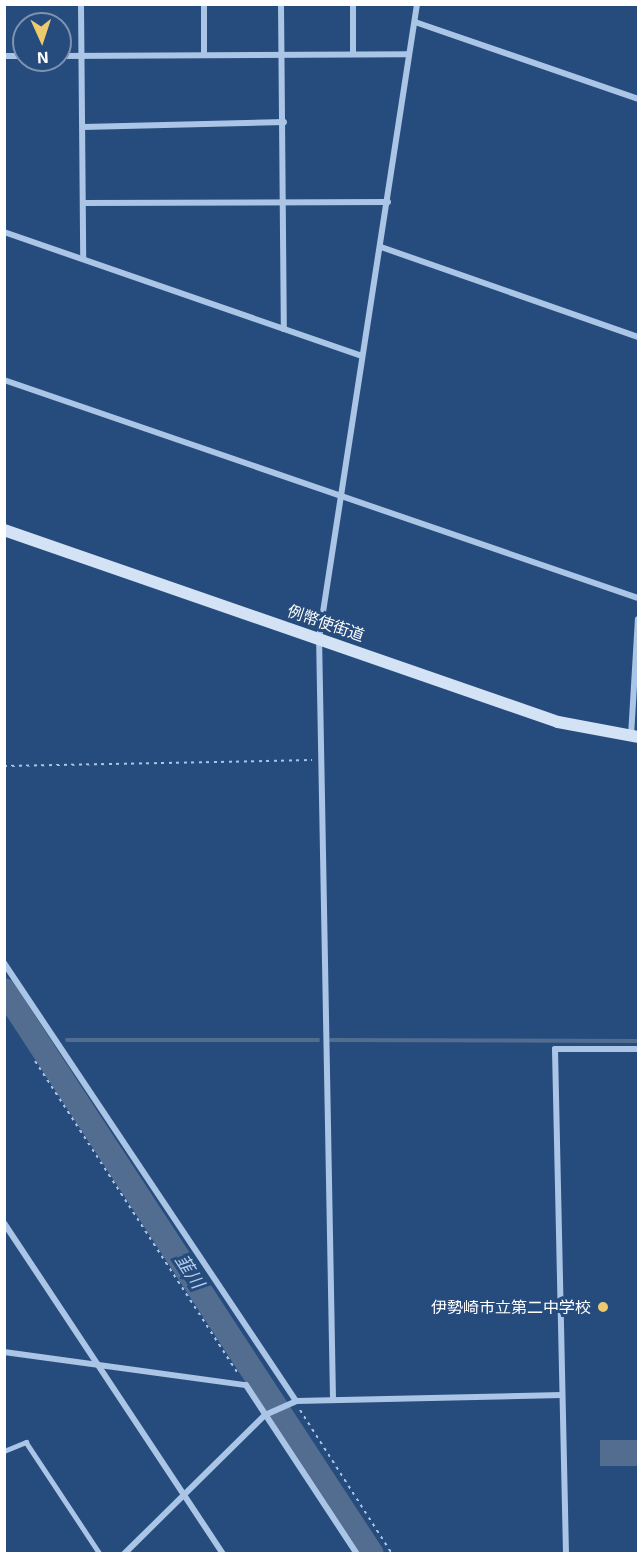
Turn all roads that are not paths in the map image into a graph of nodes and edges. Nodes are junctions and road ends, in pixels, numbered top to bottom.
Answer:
1 (81, 4) edge
2 (204, 4) edge
3 (281, 4) edge
4 (353, 4) edge
5 (417, 4) edge
6 (415, 22) junction
7 (354, 54) junction
8 (409, 54) junction
9 (204, 55) junction
10 (72, 56) edge
11 (82, 56) junction
12 (282, 57) junction
13 (639, 99) edge
14 (284, 123) junction
15 (83, 127) junction
16 (286, 202) junction
17 (388, 202) junction
18 (83, 203) junction
19 (4, 232) edge
20 (381, 247) junction
21 (83, 258) junction
22 (284, 329) junction
23 (639, 337) edge
24 (360, 355) junction
25 (4, 380) edge
26 (340, 498) junction
27 (4, 530) edge
28 (639, 598) edge
29 (639, 619) edge
30 (319, 638) junction
31 (635, 737) edge
32 (4, 963) edge
33 (639, 1048) edge
34 (4, 1223) edge
35 (4, 1352) edge
36 (99, 1365) junction
37 (562, 1395) junction
38 (333, 1399) junction
39 (294, 1402) junction
40 (268, 1414) junction
41 (4, 1451) edge
42 (184, 1495) junction
43 (100, 1554) edge
44 (124, 1554) edge
45 (223, 1554) edge
46 (357, 1554) edge
47 (566, 1554) edge

1 - 11 street
2 - 9 street
3 - 12 street
4 - 7 street
5 - 6 street
6 - 8 street
6 - 13 street
7 - 8 street
7 - 12 street
8 - 17 street
9 - 11 street
9 - 12 street
10 - 11 street
11 - 15 street
12 - 14 street
14 - 15 street
14 - 16 street
15 - 18 street
16 - 17 street
16 - 18 street
16 - 22 street
17 - 20 street
18 - 21 street
19 - 21 street
20 - 23 street
20 - 24 street
21 - 22 street
22 - 24 street
24 - 26 street
25 - 26 street
26 - 28 street
26 - 30 street
27 - 30 main road, 例幣使街道
29 - 31 street
30 - 31 main road, 例幣使街道
30 - 38 street
32 - 39 street
33 - 37 street
34 - 36 street
35 - 36 street
36 - 40 street
36 - 42 street
37 - 38 street
37 - 47 street
38 - 39 street
39 - 40 street
40 - 42 street
40 - 46 street
41 - 43 lane
42 - 44 street
42 - 45 street

